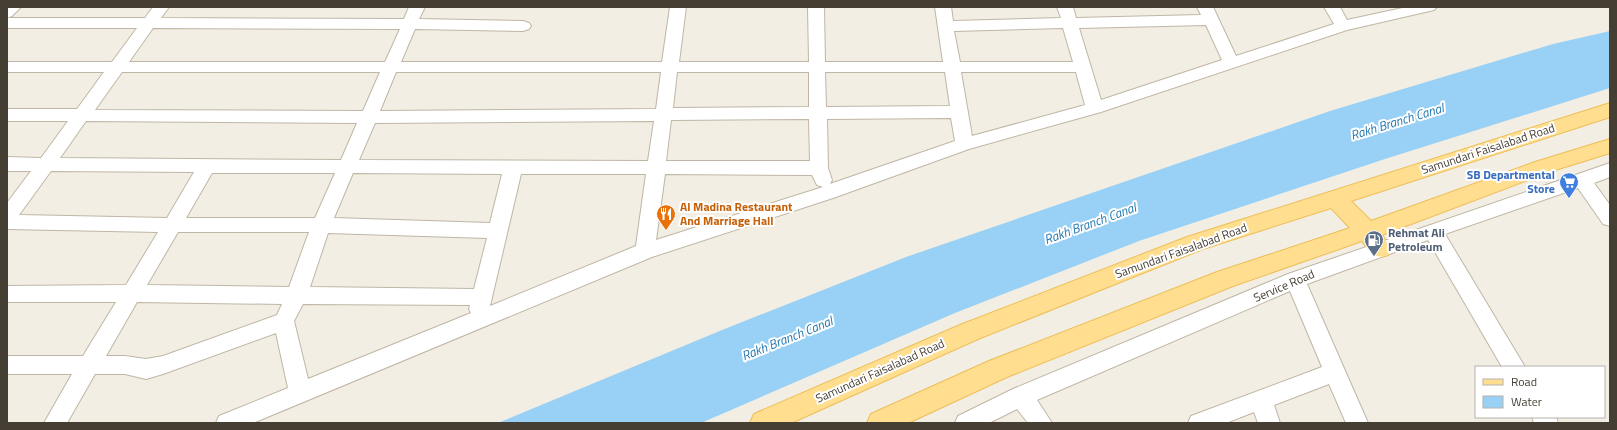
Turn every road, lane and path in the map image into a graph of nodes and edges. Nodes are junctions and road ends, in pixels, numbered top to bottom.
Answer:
1 (161, 7) edge
2 (678, 7) edge
3 (816, 7) edge
4 (943, 7) edge
5 (1065, 7) edge
6 (1332, 7) edge
7 (1429, 7) edge
8 (9, 13) edge
9 (1208, 14) edge
10 (413, 15) edge
11 (1070, 23) junction
12 (149, 24) junction
13 (523, 26) dead end
14 (946, 26) junction
15 (1343, 26) junction
16 (1232, 64) junction
17 (118, 66) junction
18 (391, 66) junction
19 (670, 66) junction
20 (7, 67) edge
21 (817, 67) junction
22 (952, 68) junction
23 (1083, 68) junction
24 (1095, 108) junction
25 (1610, 110) edge
26 (959, 112) junction
27 (818, 113) junction
28 (664, 114) junction
29 (7, 115) edge
30 (82, 115) junction
31 (368, 117) junction
32 (964, 144) junction
33 (1610, 146) edge
34 (7, 164) edge
35 (46, 164) junction
36 (207, 166) junction
37 (347, 166) junction
38 (513, 167) junction
39 (657, 168) junction
40 (819, 168) junction
41 (1610, 170) edge
42 (1581, 179) junction
43 (826, 193) junction
44 (1335, 198) junction
45 (7, 217) edge
46 (1610, 219) edge
47 (7, 222) edge
48 (171, 225) junction
49 (321, 225) junction
50 (498, 231) junction
51 (1433, 231) junction
52 (1374, 240) junction
53 (645, 251) junction
54 (1295, 280) junction
55 (131, 292) junction
56 (7, 294) edge
57 (296, 297) junction
58 (482, 298) junction
59 (476, 320) junction
60 (284, 321) junction
61 (7, 365) edge
62 (1513, 366) edge
63 (88, 367) junction
64 (1334, 372) junction
65 (300, 392) junction
66 (1021, 396) junction
67 (1261, 399) junction
68 (55, 423) edge
69 (227, 423) edge
70 (763, 423) edge
71 (880, 423) edge
72 (966, 423) edge
73 (1041, 423) edge
74 (1198, 423) edge
75 (1269, 423) edge
76 (1357, 423) edge

1 - 12 street
2 - 19 street
3 - 21 street
4 - 14 street
5 - 11 street
6 - 15 street
7 - 15 street
8 - 12 street
9 - 11 street
9 - 16 street
10 - 12 street
10 - 13 street
10 - 18 street
11 - 14 street
11 - 23 street
12 - 17 street
14 - 22 street
15 - 16 street
16 - 24 street
17 - 18 street
17 - 20 street
17 - 30 street
18 - 19 street
18 - 31 street
19 - 21 street
19 - 28 street
21 - 22 street
21 - 27 street
22 - 23 street
22 - 26 street
23 - 24 street
24 - 32 street
25 - 44 main road, Samundari Faisalabad Road
26 - 27 street
26 - 32 street
27 - 28 street
27 - 40 street
28 - 31 street
28 - 39 street
29 - 30 street
30 - 31 street
30 - 35 street
31 - 37 street
32 - 43 street
33 - 52 main road
34 - 35 street
35 - 36 street
35 - 45 street
36 - 37 street
36 - 48 street
37 - 38 street
37 - 49 street
38 - 39 street
38 - 50 street
39 - 40 street
39 - 53 street
40 - 43 street
41 - 42 street, Service Road
42 - 46 street
42 - 51 street, Service Road
43 - 53 street
44 - 52 main road
44 - 70 main road, Samundari Faisalabad Road
47 - 48 street
48 - 49 street
48 - 55 street
49 - 50 street
49 - 57 street
50 - 58 street
51 - 52 street, Service Road
51 - 62 street
52 - 54 street, Service Road
52 - 71 main road
53 - 59 street
54 - 64 street
54 - 66 street, Service Road
55 - 56 street
55 - 57 street
55 - 63 street
57 - 58 street
57 - 60 street
58 - 59 street
59 - 65 street
60 - 63 street
60 - 65 street
61 - 63 street
63 - 68 street
64 - 67 street
64 - 76 street
65 - 69 street
66 - 72 street, Service Road
66 - 73 street
67 - 74 street
67 - 75 street

